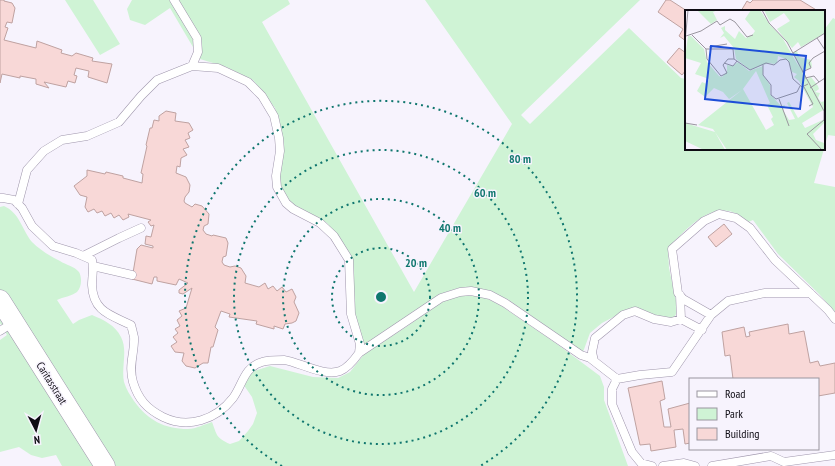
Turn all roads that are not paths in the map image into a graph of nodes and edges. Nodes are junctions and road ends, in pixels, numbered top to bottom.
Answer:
1 (174, 0) edge
2 (192, 66) junction
3 (0, 198) edge
4 (18, 204) junction
5 (141, 228) dead end
6 (83, 256) junction
7 (93, 266) junction
8 (132, 275) dead end
9 (810, 293) junction
10 (680, 295) junction
11 (0, 300) edge
12 (711, 315) junction
13 (681, 319) junction
14 (835, 319) edge
15 (7, 327) edge
16 (702, 330) junction
17 (359, 353) junction
18 (594, 361) junction
19 (617, 379) junction
20 (835, 455) edge
21 (104, 466) edge
22 (652, 466) edge
23 (663, 466) edge
24 (695, 466) edge
25 (712, 466) edge

1 - 2 lane
2 - 4 lane
2 - 17 lane
3 - 4 lane
4 - 6 lane
5 - 6 lane
6 - 7 lane
7 - 8 lane
7 - 17 lane
9 - 10 lane
9 - 12 lane
9 - 14 lane
10 - 12 lane
10 - 13 lane
11 - 15 street, Caritasstraat
12 - 16 lane
13 - 16 lane
13 - 18 lane
15 - 21 street, Caritasstraat
16 - 19 lane
17 - 18 lane
18 - 19 lane
19 - 22 lane
20 - 25 lane
23 - 24 lane

